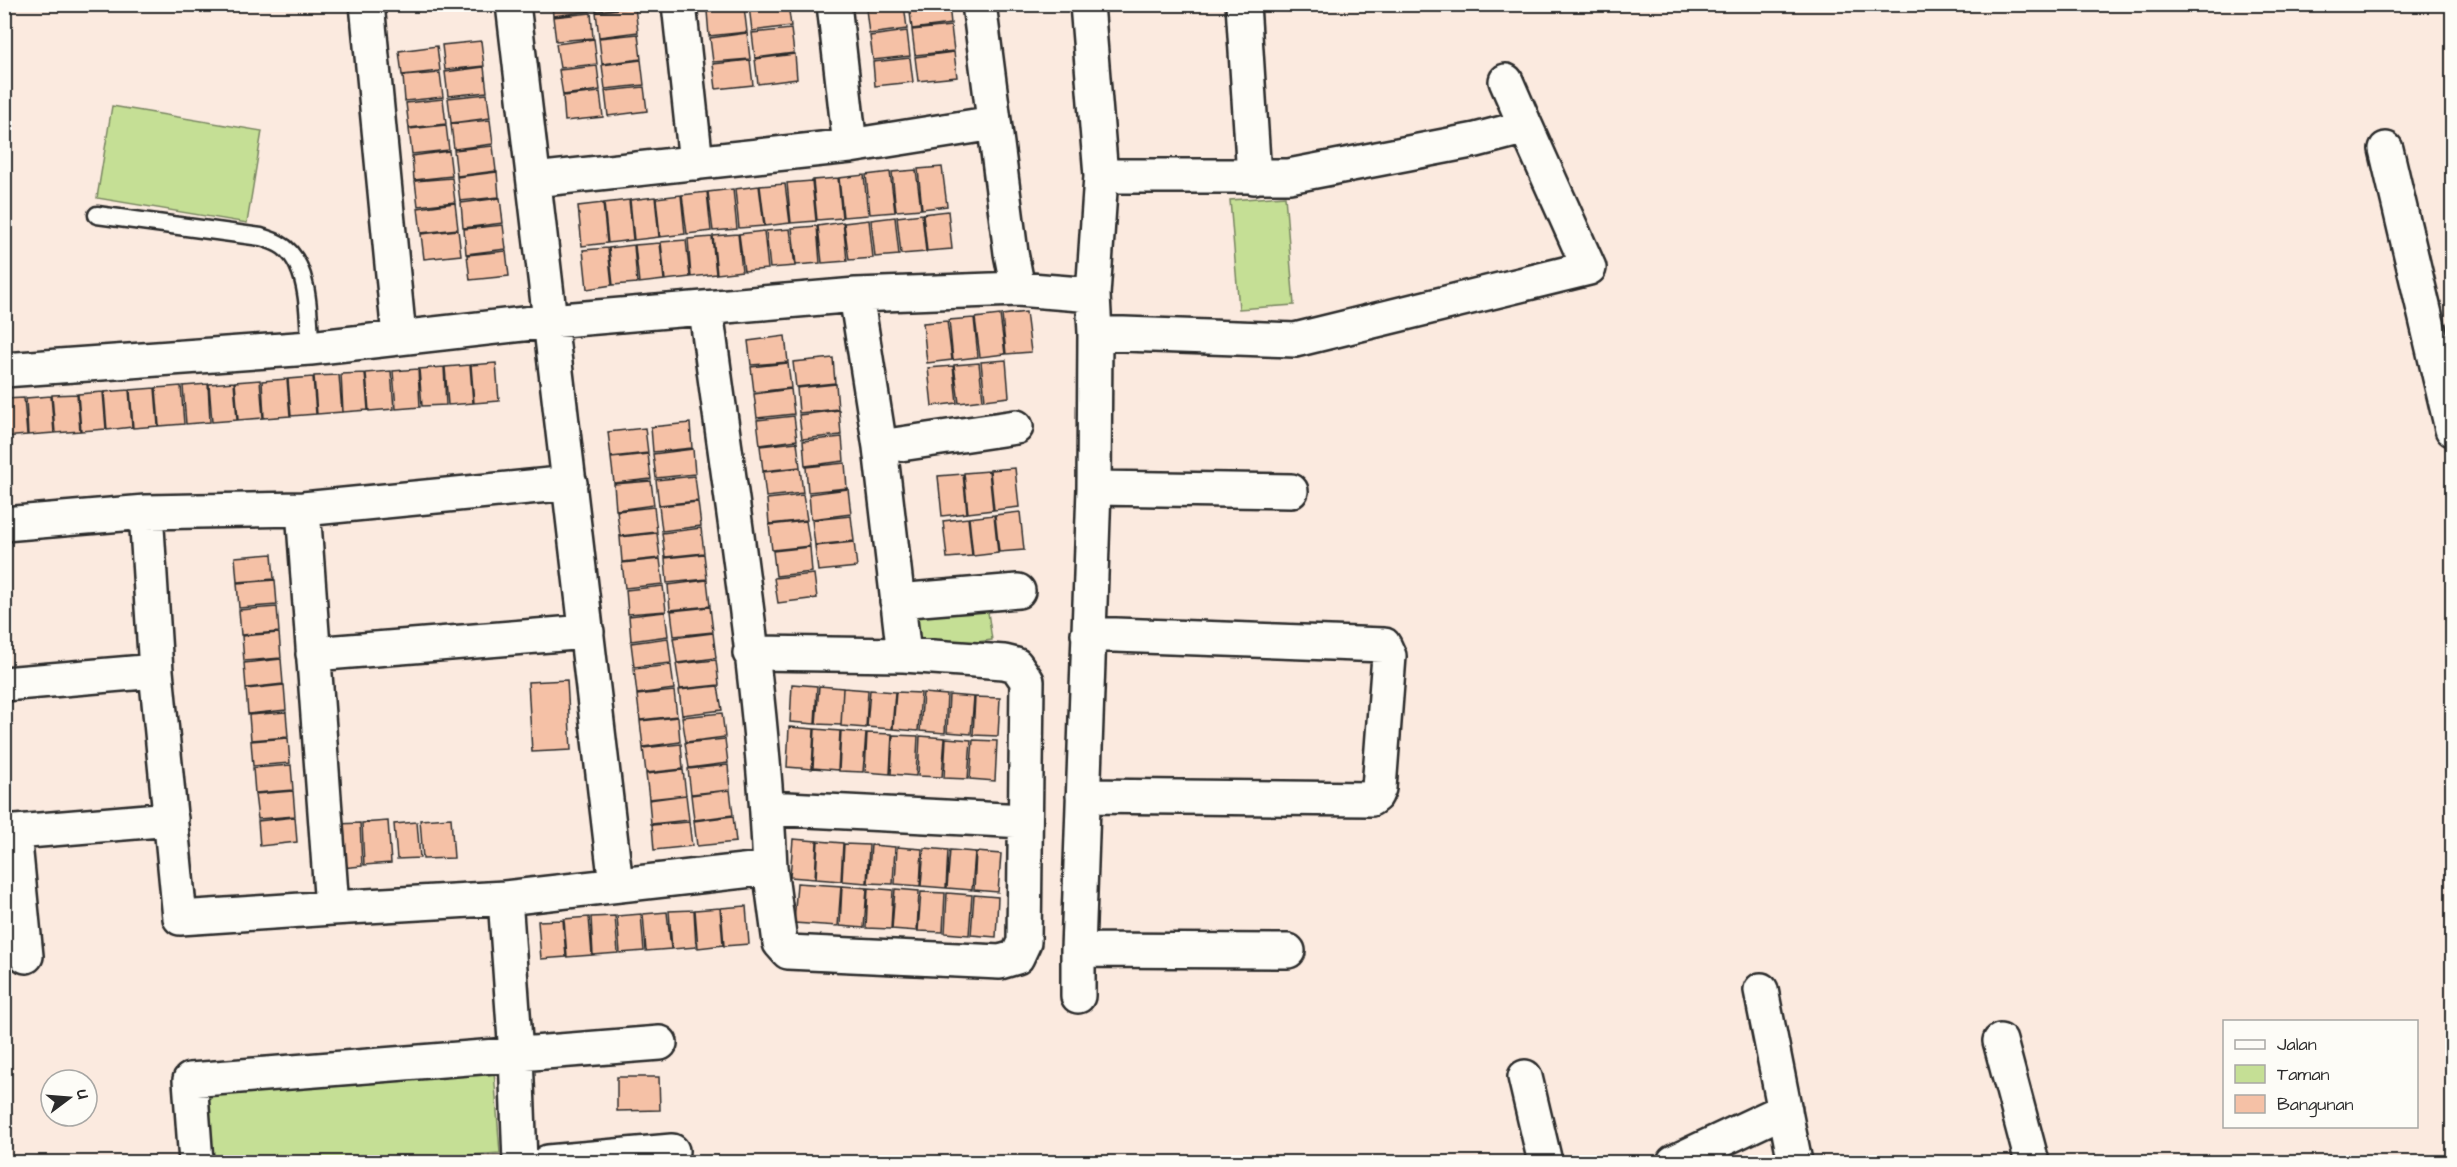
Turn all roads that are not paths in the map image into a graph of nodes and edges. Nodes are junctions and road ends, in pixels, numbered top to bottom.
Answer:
1 (367, 4) edge
2 (513, 4) edge
3 (679, 4) edge
4 (834, 4) edge
5 (980, 4) edge
6 (1087, 4) edge
7 (1243, 4) edge
8 (1506, 81) dead end
9 (994, 123) junction
10 (1526, 127) junction
11 (850, 146) junction
12 (2386, 149) dead end
13 (696, 163) junction
14 (1101, 176) junction
15 (1254, 177) junction
16 (534, 180) junction
17 (97, 215) dead end
18 (1018, 289) junction
19 (856, 295) junction
20 (1093, 295) junction
21 (706, 309) junction
22 (550, 321) junction
23 (1095, 333) junction
24 (399, 337) junction
25 (310, 348) junction
26 (4, 370) edge
27 (1016, 427) dead end
28 (2452, 429) edge
29 (880, 447) junction
30 (570, 483) junction
31 (1094, 488) junction
32 (1291, 491) dead end
33 (303, 508) junction
34 (146, 512) junction
35 (4, 524) edge
36 (1018, 591) dead end
37 (897, 600) junction
38 (586, 632) junction
39 (1088, 634) junction
40 (750, 653) junction
41 (313, 654) junction
42 (904, 655) junction
43 (156, 671) junction
44 (4, 684) edge
45 (1083, 796) junction
46 (767, 808) junction
47 (171, 819) junction
48 (1025, 821) junction
49 (9, 833) edge
50 (770, 868) junction
51 (616, 885) junction
52 (505, 898) junction
53 (332, 908) junction
54 (1078, 950) junction
55 (1288, 951) dead end
56 (26, 956) dead end
57 (1761, 990) dead end
58 (1078, 996) dead end
59 (2000, 1041) dead end
60 (660, 1043) dead end
61 (516, 1055) junction
62 (1525, 1077) dead end
63 (1785, 1110) junction
64 (672, 1151) dead end
65 (196, 1162) edge
66 (520, 1162) edge
67 (548, 1162) edge
68 (1545, 1162) edge
69 (1674, 1162) edge
70 (1795, 1162) edge
71 (2031, 1162) edge

1 - 24 street
2 - 16 street
3 - 13 street
4 - 11 street
5 - 9 street
6 - 14 street
7 - 15 street
8 - 10 street
9 - 11 street
9 - 18 street
10 - 15 street
10 - 23 street
11 - 13 street
12 - 28 street
13 - 16 street
14 - 15 street
14 - 20 street
16 - 22 street
17 - 25 lane
18 - 19 street
18 - 20 street
19 - 21 street
19 - 29 street
20 - 23 street
21 - 22 street
21 - 40 street
22 - 24 street
22 - 30 street
23 - 31 street
24 - 25 street
25 - 26 street
27 - 29 street
29 - 37 street
30 - 33 street
30 - 38 street
31 - 32 street
31 - 39 street
33 - 34 street
33 - 41 street
34 - 35 street
34 - 43 street
36 - 37 street
37 - 42 street
38 - 41 street
38 - 51 street
39 - 45 street
39 - 45 street
40 - 42 street
40 - 46 street
41 - 53 street
42 - 48 street
43 - 44 street
43 - 47 street
45 - 54 street
46 - 48 street
46 - 50 street
47 - 49 street
47 - 53 street
48 - 50 street
49 - 56 street
50 - 51 street
51 - 52 street
52 - 53 street
52 - 61 street
54 - 55 street
54 - 58 street
57 - 63 street
59 - 71 street
60 - 61 street
61 - 65 street
61 - 66 street
62 - 68 street
63 - 69 street
63 - 70 street
64 - 67 street

